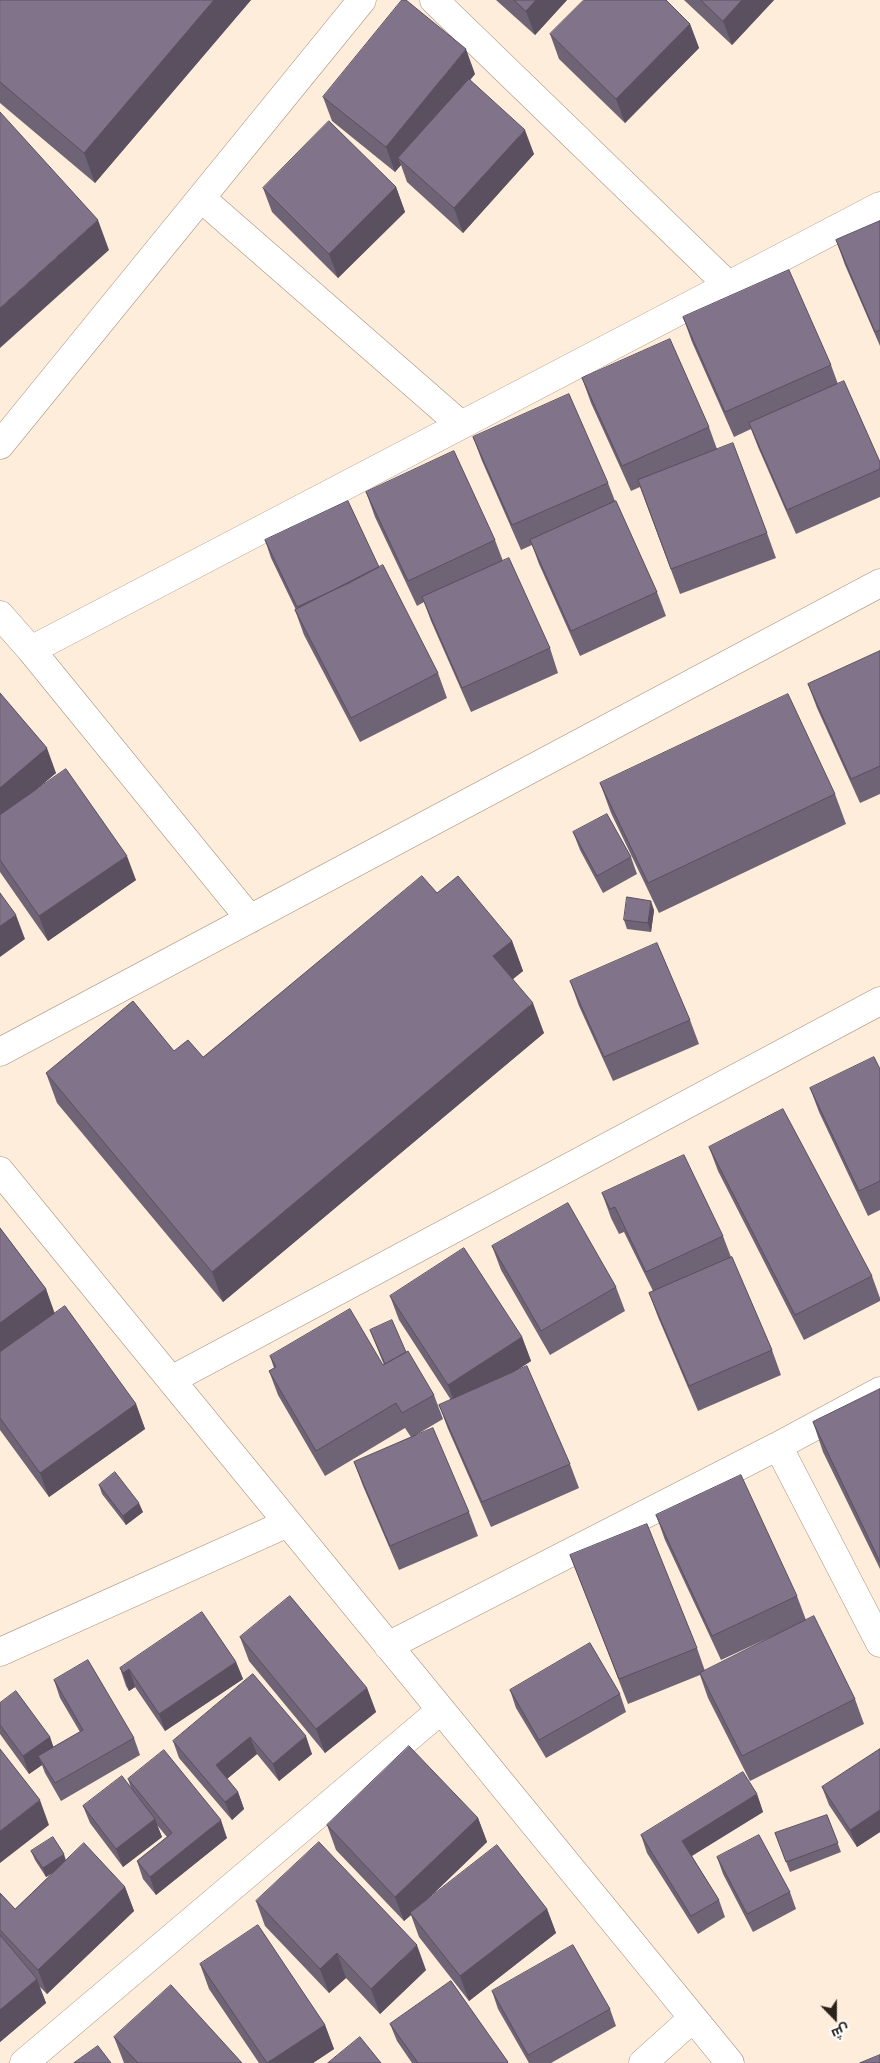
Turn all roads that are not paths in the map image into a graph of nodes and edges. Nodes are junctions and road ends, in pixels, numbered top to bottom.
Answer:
1 (362, 0) edge
2 (434, 0) edge
3 (201, 198) junction
4 (880, 206) edge
5 (728, 285) junction
6 (461, 425) junction
7 (0, 445) edge
8 (880, 583) edge
9 (0, 615) edge
10 (31, 650) junction
11 (250, 919) junction
12 (880, 1001) edge
13 (0, 1052) edge
14 (0, 1171) edge
15 (172, 1380) junction
16 (880, 1391) edge
17 (778, 1446) junction
18 (288, 1523) junction
19 (880, 1643) edge
20 (388, 1646) junction
21 (0, 1652) edge
22 (441, 1710) junction
23 (693, 2018) junction
24 (24, 2063) edge
25 (643, 2063) edge
26 (730, 2063) edge

1 - 3 street
2 - 5 street
3 - 6 street
3 - 7 street
4 - 5 street
5 - 6 street
6 - 10 street
8 - 11 street
9 - 10 street
10 - 11 street
11 - 13 street
12 - 15 street
14 - 15 street
15 - 18 street
16 - 17 street
17 - 19 street
17 - 20 street
18 - 20 street
18 - 21 street
20 - 22 street
22 - 23 street
22 - 24 street
23 - 25 street
23 - 26 street

